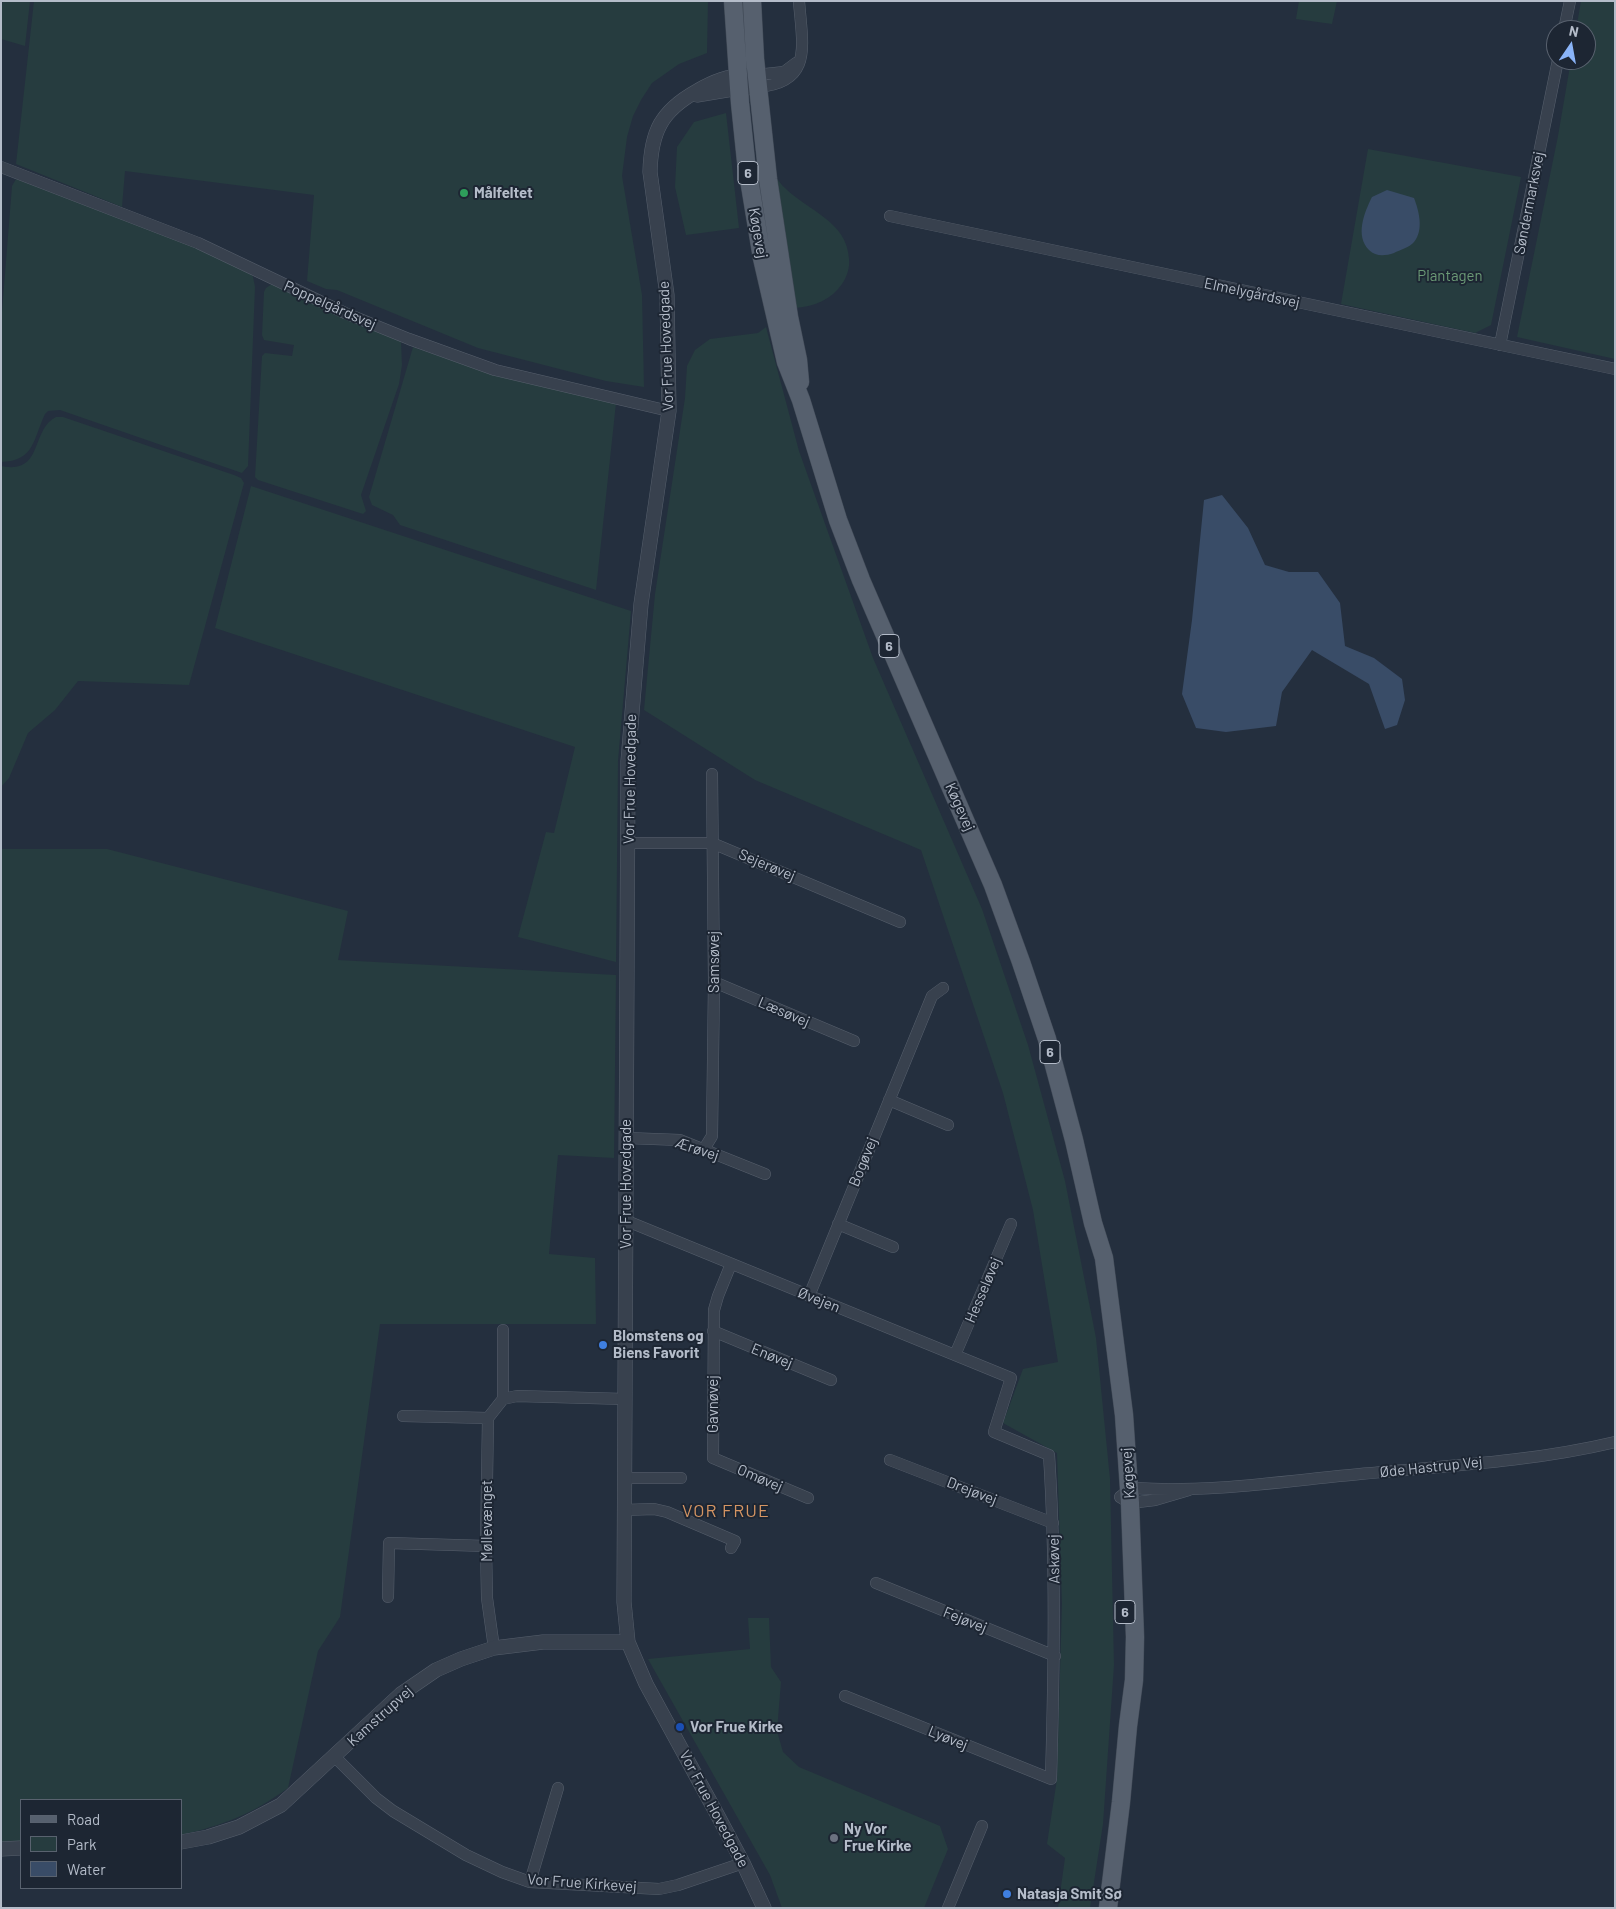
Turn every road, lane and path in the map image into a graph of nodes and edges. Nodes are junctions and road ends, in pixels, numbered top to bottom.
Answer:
1 (733, 1) edge
2 (752, 1) edge
3 (800, 1) edge
4 (1570, 1) edge
5 (1566, 20) edge
6 (1556, 70) edge
7 (757, 81) junction
8 (738, 82) junction
9 (1, 167) edge
10 (890, 216) dead end
11 (1500, 345) junction
12 (1615, 369) edge
13 (801, 400) junction
14 (670, 411) junction
15 (712, 774) dead end
16 (628, 843) junction
17 (712, 843) junction
18 (900, 922) dead end
19 (714, 982) junction
20 (943, 988) dead end
21 (854, 1041) dead end
22 (889, 1100) junction
23 (948, 1125) dead end
24 (627, 1138) junction
25 (704, 1149) junction
26 (765, 1174) dead end
27 (627, 1221) junction
28 (838, 1224) junction
29 (1011, 1224) dead end
30 (893, 1247) dead end
31 (731, 1264) junction
32 (809, 1296) junction
33 (503, 1330) dead end
34 (713, 1331) junction
35 (955, 1355) junction
36 (1011, 1378) joint
37 (832, 1380) dead end
38 (503, 1399) junction
39 (625, 1399) junction
40 (404, 1416) dead end
41 (488, 1418) junction
42 (1615, 1442) edge
43 (713, 1458) joint
44 (890, 1460) dead end
45 (624, 1478) junction
46 (681, 1478) dead end
47 (1127, 1496) junction
48 (808, 1498) dead end
49 (624, 1510) junction
50 (1053, 1523) junction
51 (486, 1546) junction
52 (731, 1548) dead end
53 (876, 1583) dead end
54 (388, 1597) dead end
55 (628, 1642) junction
56 (494, 1648) junction
57 (1055, 1656) junction
58 (845, 1696) dead end
59 (335, 1756) junction
60 (1051, 1779) joint
61 (558, 1788) dead end
62 (982, 1826) dead end
63 (182, 1842) edge
64 (20, 1848) edge
65 (1, 1849) edge
66 (743, 1863) junction
67 (530, 1882) junction
68 (764, 1908) edge
69 (948, 1908) edge
70 (1108, 1908) edge

1 - 8 main road, Køgevej / 6
2 - 7 main road, Køgevej / 6
3 - 7 street
4 - 5 street
6 - 11 street, Søndermarksvej
7 - 8 street, Vor Frue Hovedgade
7 - 13 main road, Køgevej / 6
8 - 13 main road, Køgevej / 6
8 - 14 street, Vor Frue Hovedgade
9 - 14 street, Poppelgårdsvej
10 - 11 street, Elmelygårdsvej
11 - 12 street, Elmelygårdsvej
13 - 47 main road, Køgevej / 6
14 - 16 street, Vor Frue Hovedgade
15 - 17 street, Samsøvej
16 - 17 street, Sejerøvej
16 - 24 street, Vor Frue Hovedgade
17 - 18 street, Sejerøvej
17 - 19 street, Samsøvej
19 - 21 street, Læsøvej
19 - 25 street, Samsøvej
20 - 22 street, Bogøvej
22 - 23 street
22 - 28 street, Bogøvej
24 - 25 street, Ærøvej
24 - 27 street, Vor Frue Hovedgade
25 - 26 street, Ærøvej
27 - 31 street, Øvejen
27 - 39 street, Vor Frue Hovedgade
28 - 30 street
28 - 32 street, Bogøvej
29 - 35 street, Hesseløvej
31 - 32 street, Øvejen
31 - 34 street, Gavnøvej
32 - 35 street, Øvejen
33 - 38 street
34 - 37 street, Enøvej
34 - 43 street, Gavnøvej
35 - 36 street, Øvejen
36 - 50 street, Askøvej
38 - 39 street
38 - 41 street
39 - 45 street, Vor Frue Hovedgade
40 - 41 street
41 - 51 street, Møllevænget
42 - 47 street, Øde Hastrup Vej
43 - 48 street, Omøvej
44 - 50 street, Drejøvej
45 - 46 street
45 - 49 street, Vor Frue Hovedgade
47 - 70 main road, Køgevej / 6
49 - 52 street
49 - 55 street, Vor Frue Hovedgade
50 - 57 street, Askøvej
51 - 54 street
51 - 56 street, Møllevænget
53 - 57 street, Fejøvej
55 - 56 street, Kamstrupvej
55 - 66 street, Vor Frue Hovedgade
56 - 59 street, Kamstrupvej
57 - 60 street, Askøvej
58 - 60 street, Lyøvej
59 - 63 street, Kamstrupvej
59 - 67 street, Vor Frue Kirkevej
61 - 67 street
62 - 69 street
64 - 65 street
66 - 67 street, Vor Frue Kirkevej
66 - 68 street, Vor Frue Hovedgade

